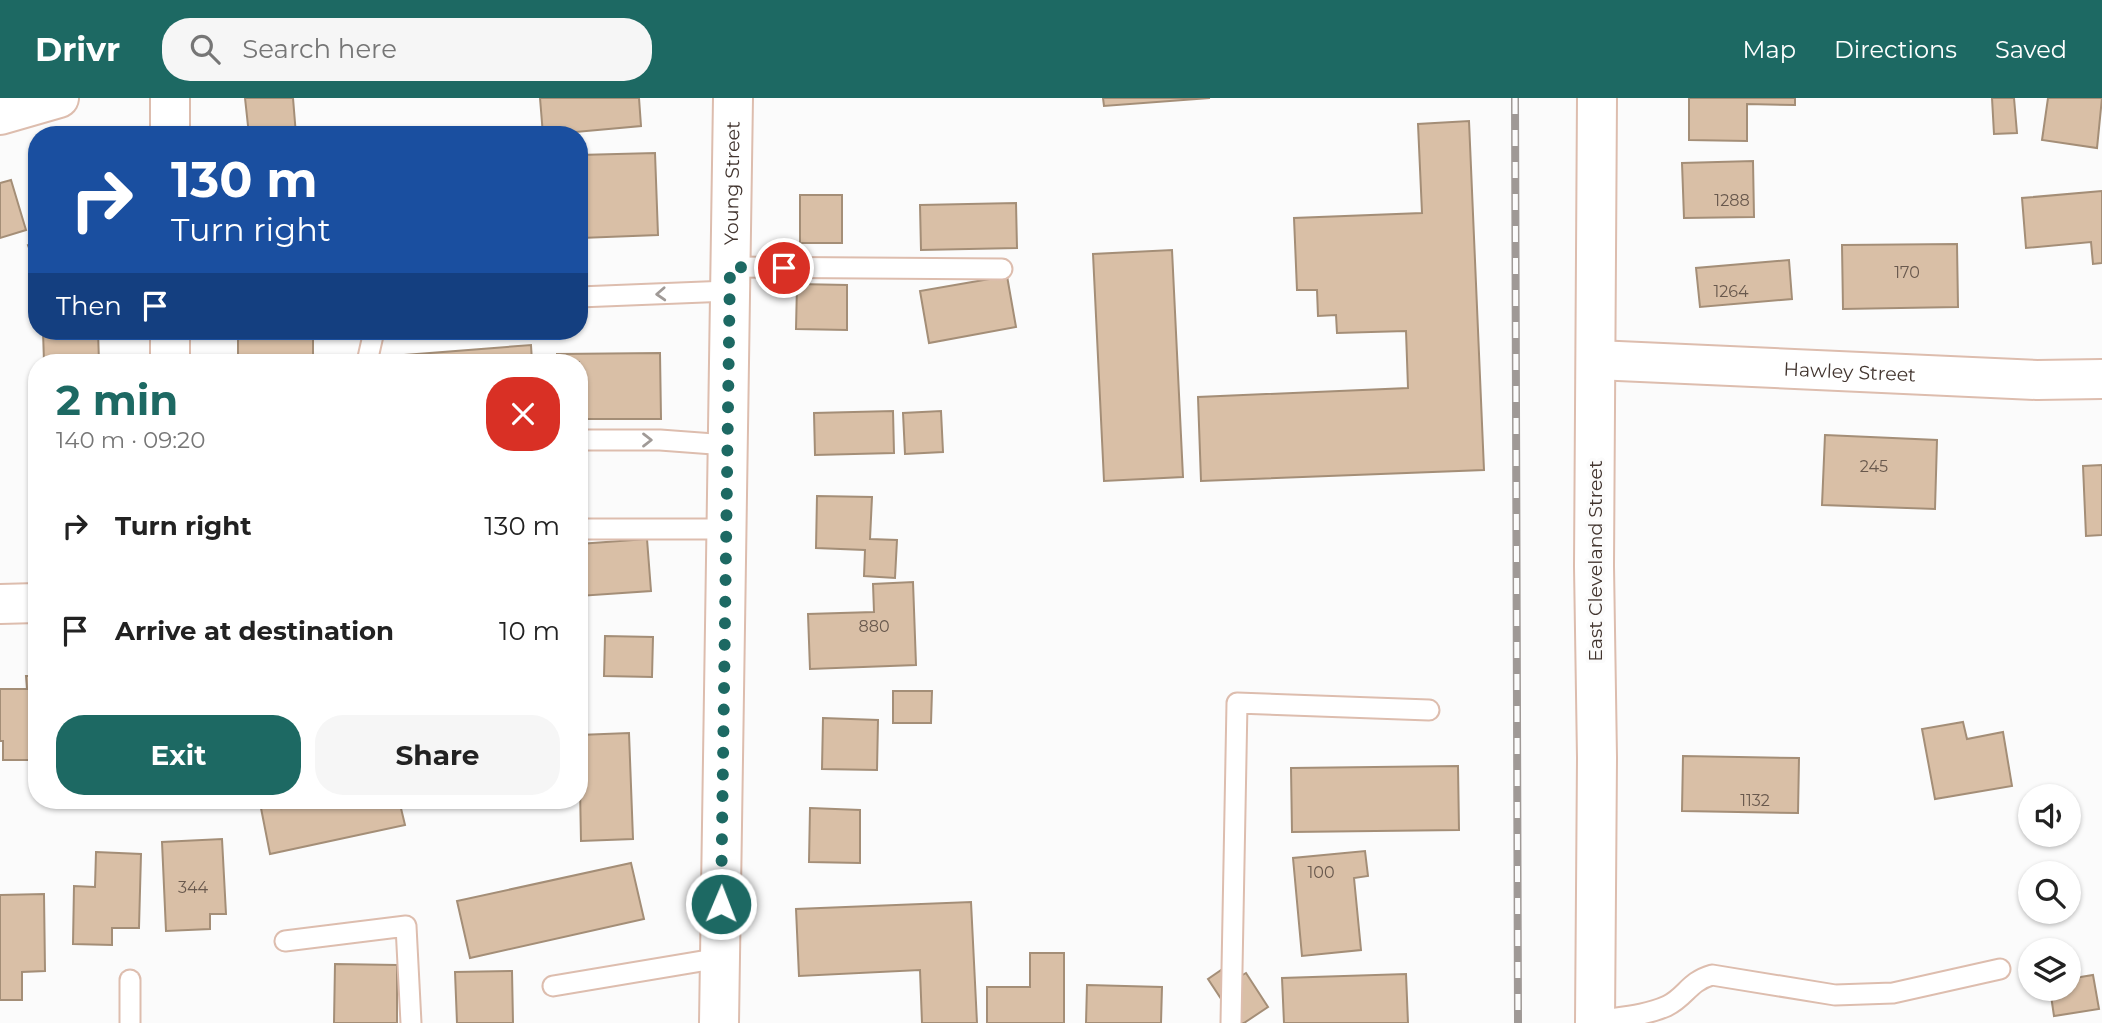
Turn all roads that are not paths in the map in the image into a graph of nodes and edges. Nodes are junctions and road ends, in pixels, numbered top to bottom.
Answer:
1 (59, 98) edge
2 (170, 98) edge
3 (733, 98) edge
4 (1597, 98) edge
5 (0, 115) edge
6 (170, 126) edge
7 (1002, 269) dead end
8 (729, 279) junction
9 (588, 296) edge
10 (1596, 360) junction
11 (2102, 379) edge
12 (588, 440) edge
13 (727, 445) junction
14 (588, 529) edge
15 (726, 529) junction
16 (0, 604) edge
17 (28, 604) edge
18 (1429, 710) dead end
19 (285, 941) dead end
20 (720, 958) junction
21 (2000, 969) dead end
22 (130, 980) dead end
23 (554, 986) dead end
24 (1595, 1022) edge
25 (130, 1023) edge
26 (411, 1023) edge
27 (719, 1023) edge
28 (1231, 1023) edge

1 - 5 street
2 - 6 street
3 - 8 street, Young Street
4 - 10 street, East Cleveland Street
7 - 8 lane
8 -> 9 lane
8 - 13 street, Young Street
10 - 11 street, Hawley Street
10 - 24 street, East Cleveland Street
12 -> 13 lane
13 - 15 street, Young Street
14 - 15 lane
15 - 20 street, Young Street
16 - 17 street
18 - 28 lane
19 - 26 lane
20 - 23 lane
20 - 27 street, Young Street
21 - 24 lane
22 - 25 lane

